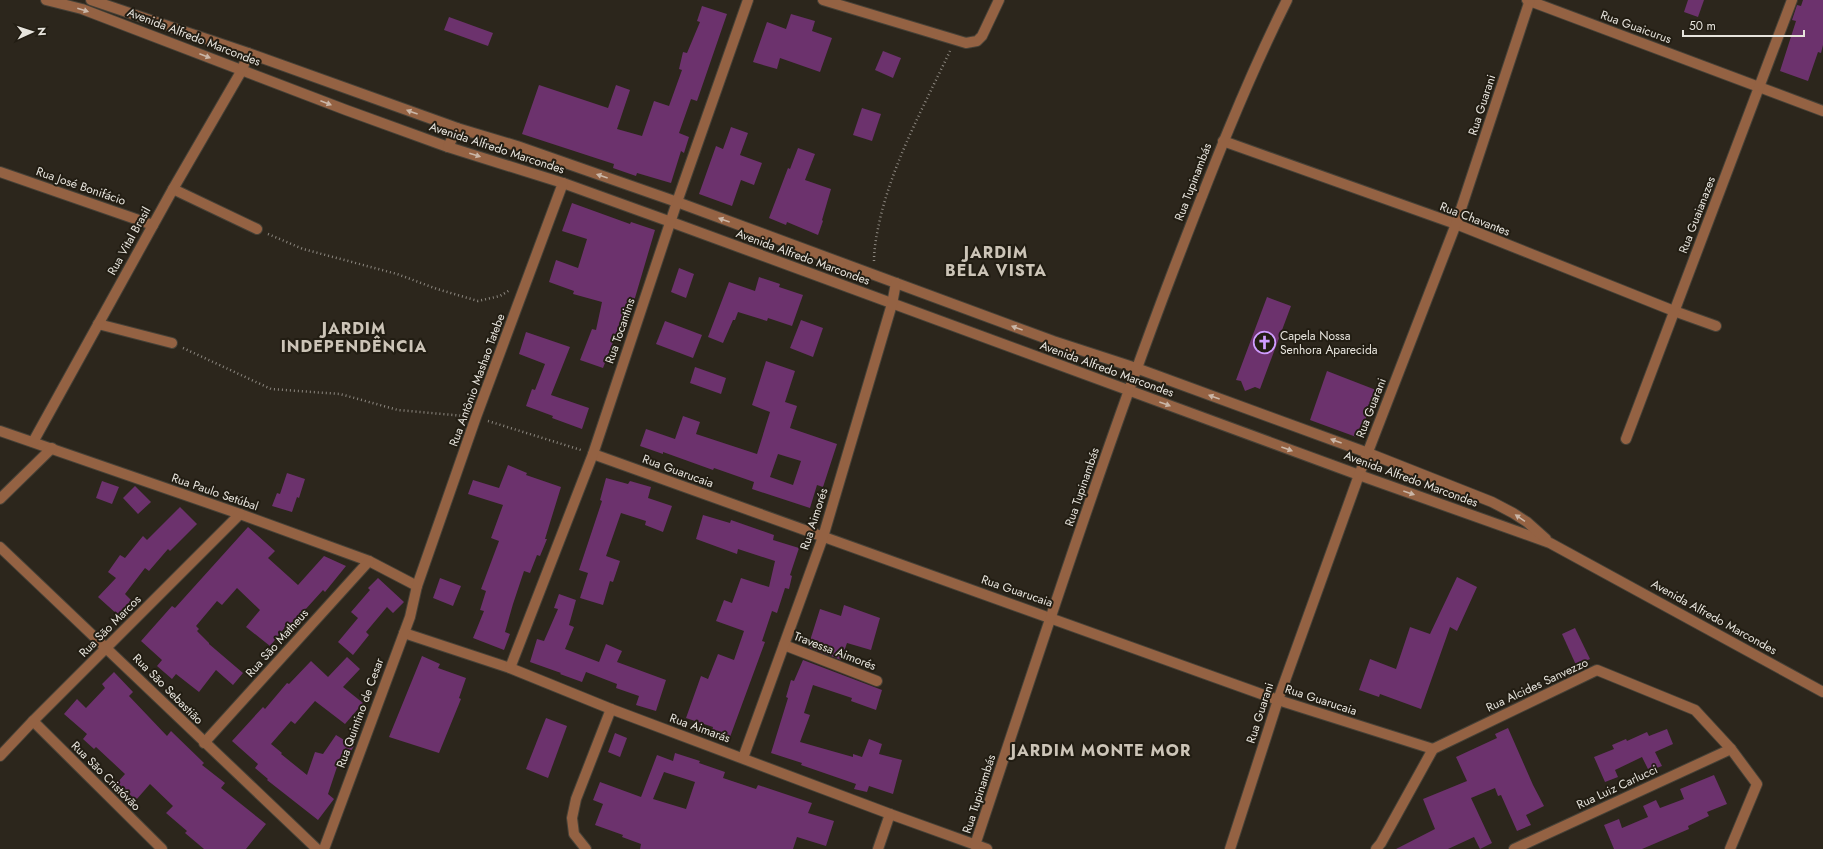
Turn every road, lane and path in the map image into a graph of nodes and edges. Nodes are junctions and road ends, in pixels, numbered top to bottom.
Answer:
1 (46, 0) edge
2 (91, 0) edge
3 (748, 0) edge
4 (823, 0) edge
5 (999, 0) edge
6 (1287, 0) edge
7 (1529, 0) edge
8 (1792, 0) edge
9 (955, 40) junction
10 (248, 53) junction
11 (242, 70) junction
12 (1759, 87) junction
13 (1823, 111) edge
14 (457, 128) junction
15 (1223, 141) junction
16 (448, 146) junction
17 (0, 172) edge
18 (563, 183) junction
19 (173, 189) junction
20 (677, 202) junction
21 (671, 222) junction
22 (1456, 224) junction
23 (153, 225) junction
24 (257, 229) joint
25 (874, 275) junction
26 (527, 279) junction
27 (896, 283) junction
28 (892, 304) junction
29 (1674, 311) junction
30 (98, 324) junction
31 (1716, 326) dead end
32 (172, 343) joint
33 (1136, 368) junction
34 (1128, 390) junction
35 (476, 418) junction
36 (0, 431) edge
37 (1626, 439) dead end
38 (33, 442) junction
39 (52, 448) junction
40 (1368, 453) junction
41 (593, 454) junction
42 (1360, 475) junction
43 (0, 499) edge
44 (240, 514) junction
45 (823, 537) junction
46 (1550, 543) junction
47 (0, 547) edge
48 (368, 561) junction
49 (417, 586) junction
50 (1051, 617) junction
51 (404, 633) junction
52 (784, 645) junction
53 (107, 647) junction
54 (510, 668) junction
55 (878, 681) dead end
56 (1823, 692) edge
57 (1278, 700) junction
58 (611, 709) junction
59 (33, 721) junction
60 (204, 743) junction
61 (1433, 749) junction
62 (1731, 749) junction
63 (0, 756) edge
64 (743, 758) junction
65 (890, 814) junction
66 (976, 845) junction
67 (1379, 847) edge
68 (162, 849) edge
69 (317, 849) edge
70 (324, 849) edge
71 (586, 849) edge
72 (878, 849) edge
73 (987, 849) edge
74 (1230, 849) edge
75 (1514, 849) edge
76 (1730, 849) edge

1 -> 11 street, Avenida Alfredo Marcondes
2 - 10 street, Avenida Alfredo Marcondes
3 - 20 street, Rua Tocantins
4 - 9 street
5 - 9 street
6 - 15 street, Rua Tupinambás
7 - 12 street, Rua Guaicurus
7 - 22 street, Rua Guarani
8 - 12 street, Rua Guaianazes
9 - 25 path
10 - 11 street, Rua Vital Brasil
14 -> 10 street, Avenida Alfredo Marcondes
11 -> 16 street, Avenida Alfredo Marcondes
11 - 19 street, Rua Vital Brasil
12 - 13 street, Rua Guaicurus
12 - 29 street, Rua Guaianazes
14 - 16 street
20 -> 14 street, Avenida Alfredo Marcondes
15 - 22 street, Rua Chavantes
15 - 33 street, Rua Tupinambás
16 -> 18 street, Avenida Alfredo Marcondes
17 - 23 street, Rua José Bonifácio
18 - 21 street, Avenida Alfredo Marcondes
18 - 26 street, Rua Antônio Mashao Tatebe
19 - 23 street, Rua Vital Brasil
19 - 24 street
20 - 21 street, Rua Tocantins
25 -> 20 street, Avenida Alfredo Marcondes
21 - 28 street, Avenida Alfredo Marcondes
21 - 41 street, Rua Tocantins
22 - 29 street, Rua Chavantes
22 - 40 street, Rua Guarani
23 - 30 street, Rua Vital Brasil
24 - 26 path
25 - 27 street, Avenida Alfredo Marcondes
26 - 35 street, Rua Antônio Mashao Tatebe
27 - 28 street, Rua Aimorés
33 -> 27 street, Avenida Alfredo Marcondes
28 - 34 street, Avenida Alfredo Marcondes
28 - 45 street, Rua Aimorés
29 - 31 street, Rua Chavantes
29 - 37 street, Rua Guaianazes
30 - 32 street
30 - 38 street, Rua Vital Brasil
32 - 35 path
33 - 34 street, Rua Tupinambás
40 -> 33 street, Avenida Alfredo Marcondes
34 -> 42 street, Avenida Alfredo Marcondes
34 - 50 street, Rua Tupinambás
35 - 41 path
35 - 49 street, Rua Antônio Mashao Tatebe
36 - 38 street, Rua Paulo Setúbal
38 - 39 street, Rua Paulo Setúbal
39 - 43 street
39 - 44 street, Rua Paulo Setúbal
40 - 42 street, Rua Guarani
46 -> 40 street, Avenida Alfredo Marcondes
41 - 45 street, Rua Guarucaia
41 - 54 street, Rua Tocantins
42 -> 46 street, Avenida Alfredo Marcondes
42 - 57 street, Rua Guarani
44 - 48 street, Rua Paulo Setúbal
44 - 53 street, Rua São Marcos
45 - 50 street, Rua Guarucaia
45 - 52 street, Rua Aimorés
46 - 56 street, Avenida Alfredo Marcondes
47 - 53 street, Rua São Sebastião
48 - 49 street, Rua Paulo Setúbal
48 - 60 street, Rua São Matheus
49 - 51 street, Rua Quintino de Cesar
50 - 57 street, Rua Guarucaia
50 - 66 street, Rua Tupinambás
51 - 54 street, Rua Aimarás
51 - 70 street, Rua Quintino de Cesar
52 - 55 street, Travessa Aimorés
52 - 64 street, Rua Aimorés
53 - 59 street, Rua São Marcos
53 - 60 street, Rua São Sebastião
54 - 58 street, Rua Aimarás
57 - 61 street, Rua Guarucaia
57 - 74 street, Rua Guarani
58 - 64 street, Rua Aimarás
58 - 71 street
59 - 63 street, Rua São Marcos
59 - 68 street, Rua São Cristóvão
60 - 69 street, Rua São Sebastião
61 - 62 street, Rua Alcides Sanvezzo
61 - 67 street
62 - 75 street, Rua Luiz Carlucci
62 - 76 street, Rua Alcides Sanvezzo
64 - 65 street, Rua Aimarás
65 - 66 street, Rua Aimarás
65 - 72 street
66 - 73 street, Rua Aimarás

